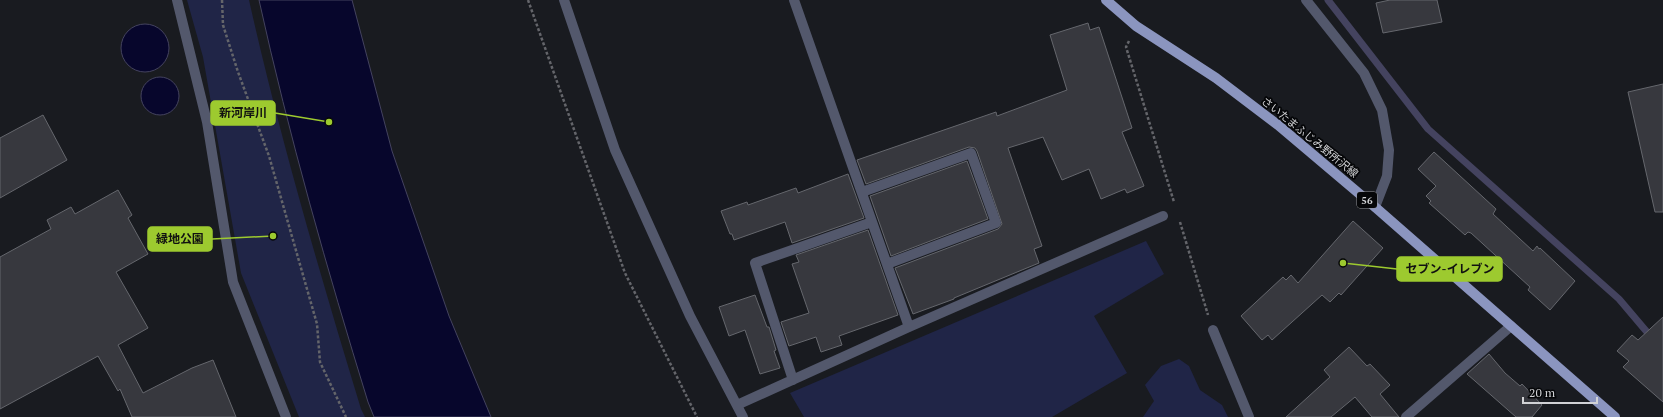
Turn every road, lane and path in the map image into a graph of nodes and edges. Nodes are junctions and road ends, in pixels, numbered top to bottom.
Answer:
1 (177, 0) edge
2 (222, 0) edge
3 (528, 0) edge
4 (564, 0) edge
5 (794, 0) edge
6 (1306, 0) edge
7 (1110, 1) edge
8 (1136, 26) junction
9 (862, 192) junction
10 (1175, 207) dead end
11 (1375, 207) junction
12 (1178, 215) dead end
13 (1163, 216) dead end
14 (872, 222) junction
15 (887, 264) junction
16 (1511, 326) junction
17 (909, 327) junction
18 (1213, 330) joint
19 (793, 380) junction
20 (737, 405) junction
21 (286, 417) edge
22 (346, 417) edge
23 (697, 417) edge
24 (743, 417) edge
25 (1249, 417) edge
26 (1406, 417) edge
27 (1615, 417) edge

1 - 21 street
2 - 22 path
3 - 23 path
4 - 20 street
5 - 9 street
6 - 11 street
7 - 8 main road, さいたまふじみ野所沢線 / 56
8 - 10 path
8 - 11 main road, さいたまふじみ野所沢線 / 56
9 - 14 street
9 - 15 street
11 - 16 main road, さいたまふじみ野所沢線 / 56
12 - 18 path
13 - 17 street
14 - 15 street
14 - 19 street
15 - 17 street
16 - 26 street
16 - 27 main road, さいたまふじみ野所沢線 / 56
17 - 19 street
18 - 25 street
19 - 20 street
20 - 24 street

